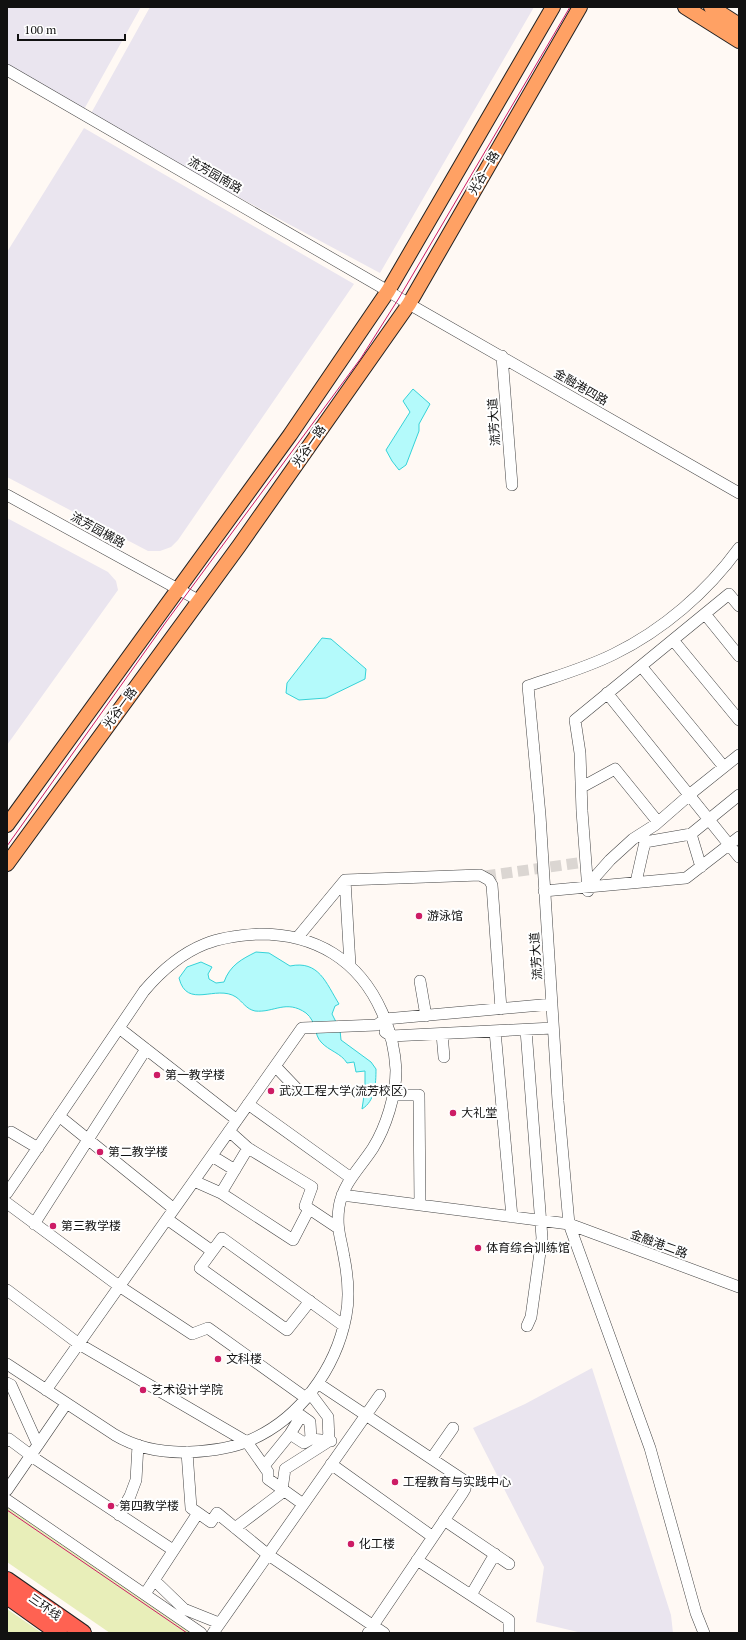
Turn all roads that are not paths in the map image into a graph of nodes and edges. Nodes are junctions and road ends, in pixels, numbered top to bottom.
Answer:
1 (553, 7) edge
2 (580, 7) edge
3 (590, 7) edge
4 (685, 7) edge
5 (711, 7) edge
6 (571, 23) junction
7 (739, 25) edge
8 (739, 41) edge
9 (7, 70) edge
10 (388, 290) junction
11 (409, 304) junction
12 (502, 356) junction
13 (512, 485) dead end
14 (739, 493) edge
15 (7, 495) edge
16 (739, 548) edge
17 (177, 589) junction
18 (198, 600) junction
19 (739, 606) edge
20 (705, 614) junction
21 (673, 640) junction
22 (739, 656) edge
23 (641, 666) junction
24 (608, 694) junction
25 (739, 720) edge
26 (739, 755) edge
27 (724, 767) junction
28 (582, 786) junction
29 (689, 795) junction
30 (739, 795) edge
31 (12, 810) edge
32 (709, 820) junction
33 (658, 822) junction
34 (7, 825) edge
35 (691, 834) junction
36 (739, 837) edge
37 (729, 845) junction
38 (739, 857) edge
39 (7, 864) edge
40 (697, 869) junction
41 (704, 878) dead end
42 (345, 880) junction
43 (636, 882) junction
44 (588, 889) junction
45 (544, 891) junction
46 (297, 938) junction
47 (350, 965) junction
48 (420, 981) dead end
49 (552, 1004) junction
50 (501, 1009) junction
51 (426, 1016) junction
52 (381, 1022) junction
53 (120, 1028) junction
54 (553, 1028) junction
55 (526, 1030) junction
56 (494, 1031) junction
57 (442, 1034) junction
58 (391, 1036) junction
59 (146, 1049) junction
60 (444, 1057) dead end
61 (275, 1066) junction
62 (297, 1089) dead end
63 (393, 1095) junction
64 (248, 1104) junction
65 (60, 1116) junction
66 (237, 1120) junction
67 (229, 1131) junction
68 (11, 1132) dead end
69 (88, 1139) junction
70 (38, 1148) junction
71 (248, 1148) junction
72 (212, 1156) junction
73 (235, 1170) junction
74 (351, 1178) junction
75 (194, 1181) junction
76 (7, 1193) edge
77 (221, 1193) junction
78 (342, 1195) junction
79 (7, 1203) edge
80 (420, 1205) junction
81 (174, 1209) junction
82 (309, 1209) junction
83 (512, 1217) junction
84 (167, 1219) junction
85 (540, 1220) junction
86 (34, 1224) junction
87 (569, 1224) junction
88 (338, 1228) junction
89 (212, 1251) junction
90 (119, 1286) junction
91 (739, 1287) edge
92 (7, 1290) edge
93 (310, 1301) junction
94 (344, 1326) junction
95 (527, 1326) dead end
96 (78, 1344) junction
97 (7, 1364) edge
98 (19, 1372) junction
99 (318, 1384) junction
100 (8, 1387) edge
101 (46, 1390) junction
102 (308, 1395) junction
103 (380, 1395) dead end
104 (66, 1404) junction
105 (297, 1413) junction
106 (365, 1414) junction
107 (453, 1428) dead end
108 (290, 1434) junction
109 (311, 1439) junction
110 (7, 1441) edge
111 (330, 1441) junction
112 (247, 1442) junction
113 (345, 1443) junction
114 (138, 1445) junction
115 (38, 1446) junction
116 (187, 1452) junction
117 (31, 1455) junction
118 (432, 1458) junction
119 (330, 1464) junction
120 (264, 1466) junction
121 (283, 1490) junction
122 (7, 1491) edge
123 (302, 1504) junction
124 (198, 1513) junction
125 (119, 1515) junction
126 (444, 1520) junction
127 (235, 1528) junction
128 (433, 1537) junction
129 (173, 1550) junction
130 (267, 1554) junction
131 (495, 1554) junction
132 (417, 1560) junction
133 (509, 1564) dead end
134 (7, 1580) edge
135 (154, 1580) junction
136 (145, 1594) junction
137 (7, 1596) edge
138 (472, 1596) junction
139 (182, 1613) junction
140 (219, 1623) junction
141 (370, 1630) edge
142 (59, 1633) edge
143 (82, 1633) edge
144 (201, 1633) edge
145 (213, 1633) edge
146 (384, 1633) edge
147 (509, 1633) edge
148 (704, 1633) edge

1 - 10 main road, 光谷一路
2 - 6 main road, 光谷一路
3 - 6 main road
4 - 8 main road
5 - 7 main road
6 - 11 main road, 光谷一路
9 - 10 street, 流芳园南路
10 - 11 street, 流芳园南路
10 - 17 main road, 光谷一路
11 - 12 street, 金融港四路
11 - 18 main road, 光谷一路
12 - 13 street, 流芳大道
12 - 14 street, 金融港四路
15 - 17 street, 流芳园横路
16 - 45 street, 流芳大道
17 - 18 street, 流芳园横路
17 - 31 main road, 光谷一路
18 - 39 main road, 光谷一路
19 - 20 street
20 - 21 street
20 - 22 street
21 - 23 street
21 - 25 street
23 - 24 street
23 - 27 street
24 - 28 street
24 - 29 street
26 - 27 street
27 - 29 street
28 - 33 street
28 - 44 street
29 - 32 street
29 - 33 street
30 - 32 street
31 - 34 main road, 光谷一路
32 - 35 street
32 - 37 street
33 - 44 street
35 - 40 street
35 - 43 street
36 - 37 street
37 - 38 street
37 - 40 street
40 - 41 street
40 - 43 street
42 - 46 street
42 - 47 street
42 - 50 street
43 - 44 street
44 - 45 street
45 - 49 street, 流芳大道
46 - 47 street
46 - 53 street
47 - 52 street
48 - 51 street
49 - 50 street
49 - 54 street, 流芳大道
50 - 51 street
51 - 52 street
52 - 58 street
52 - 61 street
53 - 59 street
53 - 65 street
54 - 55 street
54 - 87 street, 流芳大道
55 - 56 street
55 - 85 street
56 - 57 street
56 - 83 street
57 - 58 street
57 - 60 street
58 - 63 street
59 - 66 street
59 - 69 street
61 - 62 street
61 - 64 street
63 - 74 street
63 - 80 street
64 - 66 street
64 - 74 street
65 - 69 street
65 - 70 street
66 - 67 street
67 - 71 street
67 - 72 street
68 - 70 street
69 - 81 street
69 - 86 street
70 - 76 street
71 - 73 street
71 - 82 street
72 - 73 street
72 - 75 street
73 - 77 street
74 - 78 street
75 - 77 street
75 - 81 street
77 - 82 street
78 - 80 street, 金融港二路
78 - 88 street
79 - 86 street
80 - 83 street, 金融港二路
81 - 84 street
82 - 88 street
83 - 85 street, 金融港二路
84 - 89 street
84 - 90 street
85 - 87 street, 金融港二路
85 - 95 street
86 - 90 street
87 - 91 street, 金融港二路
87 - 148 street, 流芳大道
88 - 94 street
89 - 93 street
89 - 93 street
90 - 96 street
90 - 102 street
92 - 96 street
93 - 94 street
94 - 99 street
96 - 101 street
96 - 112 street
97 - 98 street
98 - 100 street
98 - 101 street
99 - 102 street
99 - 106 street
100 - 115 street
101 - 104 street
102 - 105 street
102 - 111 street
103 - 106 street
104 - 114 street
104 - 115 street
105 - 108 street
105 - 109 street
105 - 112 street
106 - 113 street
106 - 118 street
107 - 118 street
108 - 109 street
108 - 120 street
109 - 111 street
110 - 117 street
111 - 113 street
111 - 121 street
112 - 116 street
112 - 120 street
113 - 119 street
114 - 116 street
114 - 125 street
115 - 117 street
116 - 124 street
117 - 122 street
117 - 125 street
118 - 126 street
119 - 123 street
119 - 128 street
120 - 121 street
121 - 123 street
121 - 127 street
122 - 136 street
123 - 130 street
124 - 127 street
124 - 129 street
125 - 129 street
126 - 128 street
126 - 131 street
127 - 130 street
128 - 132 street
129 - 135 street
130 - 140 street
130 - 141 street
131 - 133 street
131 - 138 street
132 - 138 street
132 - 141 street
134 - 143 highway, 三环线
135 - 136 street
135 - 139 street
136 - 139 street
137 - 142 highway, 三环线
138 - 147 street
139 - 140 street
139 - 144 street
140 - 145 street
141 - 146 street

